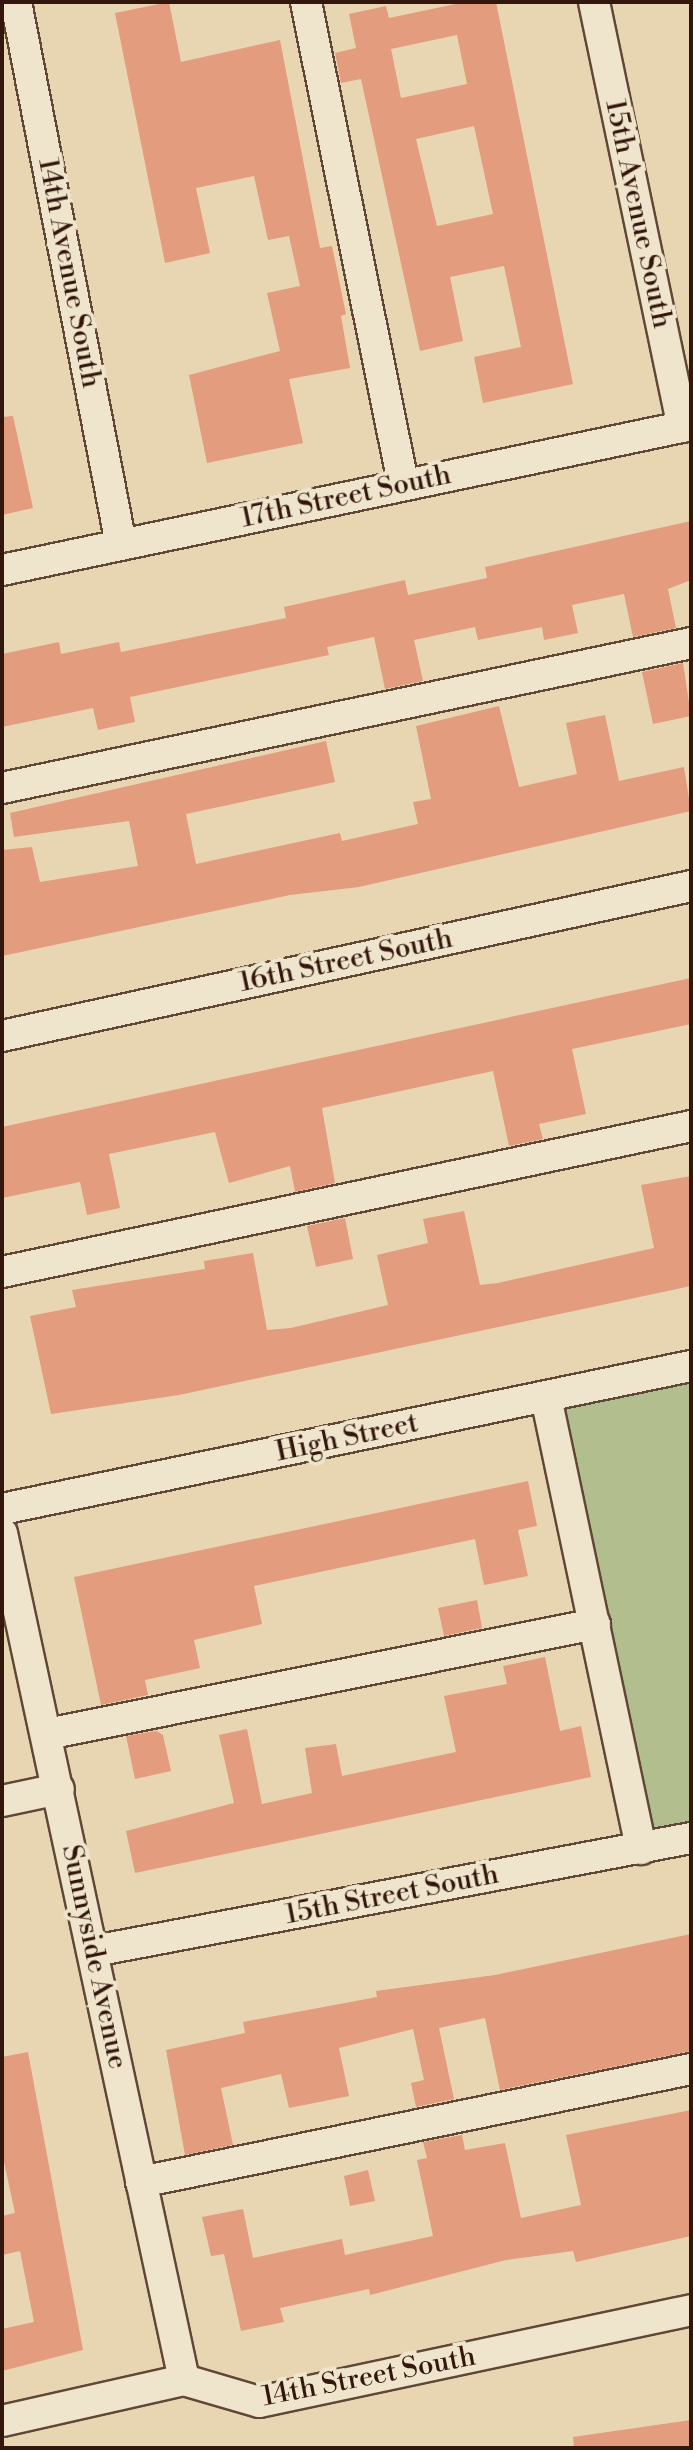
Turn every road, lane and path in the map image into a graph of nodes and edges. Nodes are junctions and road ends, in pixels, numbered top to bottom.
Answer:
1 (16, 2) edge
2 (306, 2) edge
3 (594, 2) edge
4 (687, 426) edge
5 (403, 485) junction
6 (121, 544) junction
7 (2, 570) edge
8 (691, 643) edge
9 (2, 788) edge
10 (691, 886) edge
11 (2, 1036) edge
12 (691, 1126) edge
13 (2, 1272) edge
14 (691, 1366) edge
15 (546, 1397) junction
16 (2, 1509) edge
17 (2, 1533) edge
18 (595, 1624) junction
19 (47, 1734) junction
20 (59, 1789) junction
21 (2, 1801) edge
22 (691, 1838) edge
23 (641, 1849) junction
24 (94, 1951) junction
25 (691, 2069) edge
26 (141, 2182) junction
27 (691, 2310) edge
28 (184, 2380) junction
29 (2, 2421) edge

1 - 6 street, 14th Avenue South
2 - 5 street
3 - 4 street, 15th Avenue South
4 - 5 street, 17th Street South
5 - 6 street, 17th Street South
6 - 7 street, 17th Street South
8 - 9 street
10 - 11 street, 16th Street South
12 - 13 street
14 - 15 street, High Street
15 - 16 street, High Street
15 - 18 street
17 - 19 street, Sunnyside Avenue
18 - 19 street
18 - 23 street
19 - 20 street, Sunnyside Avenue
20 - 21 street
20 - 24 street, Sunnyside Avenue
22 - 23 street, 15th Street South
23 - 24 street, 15th Street South
24 - 26 street, Sunnyside Avenue
25 - 26 street
26 - 28 street, Sunnyside Avenue
27 - 28 street, 14th Street South
28 - 29 street, 14th Street South

